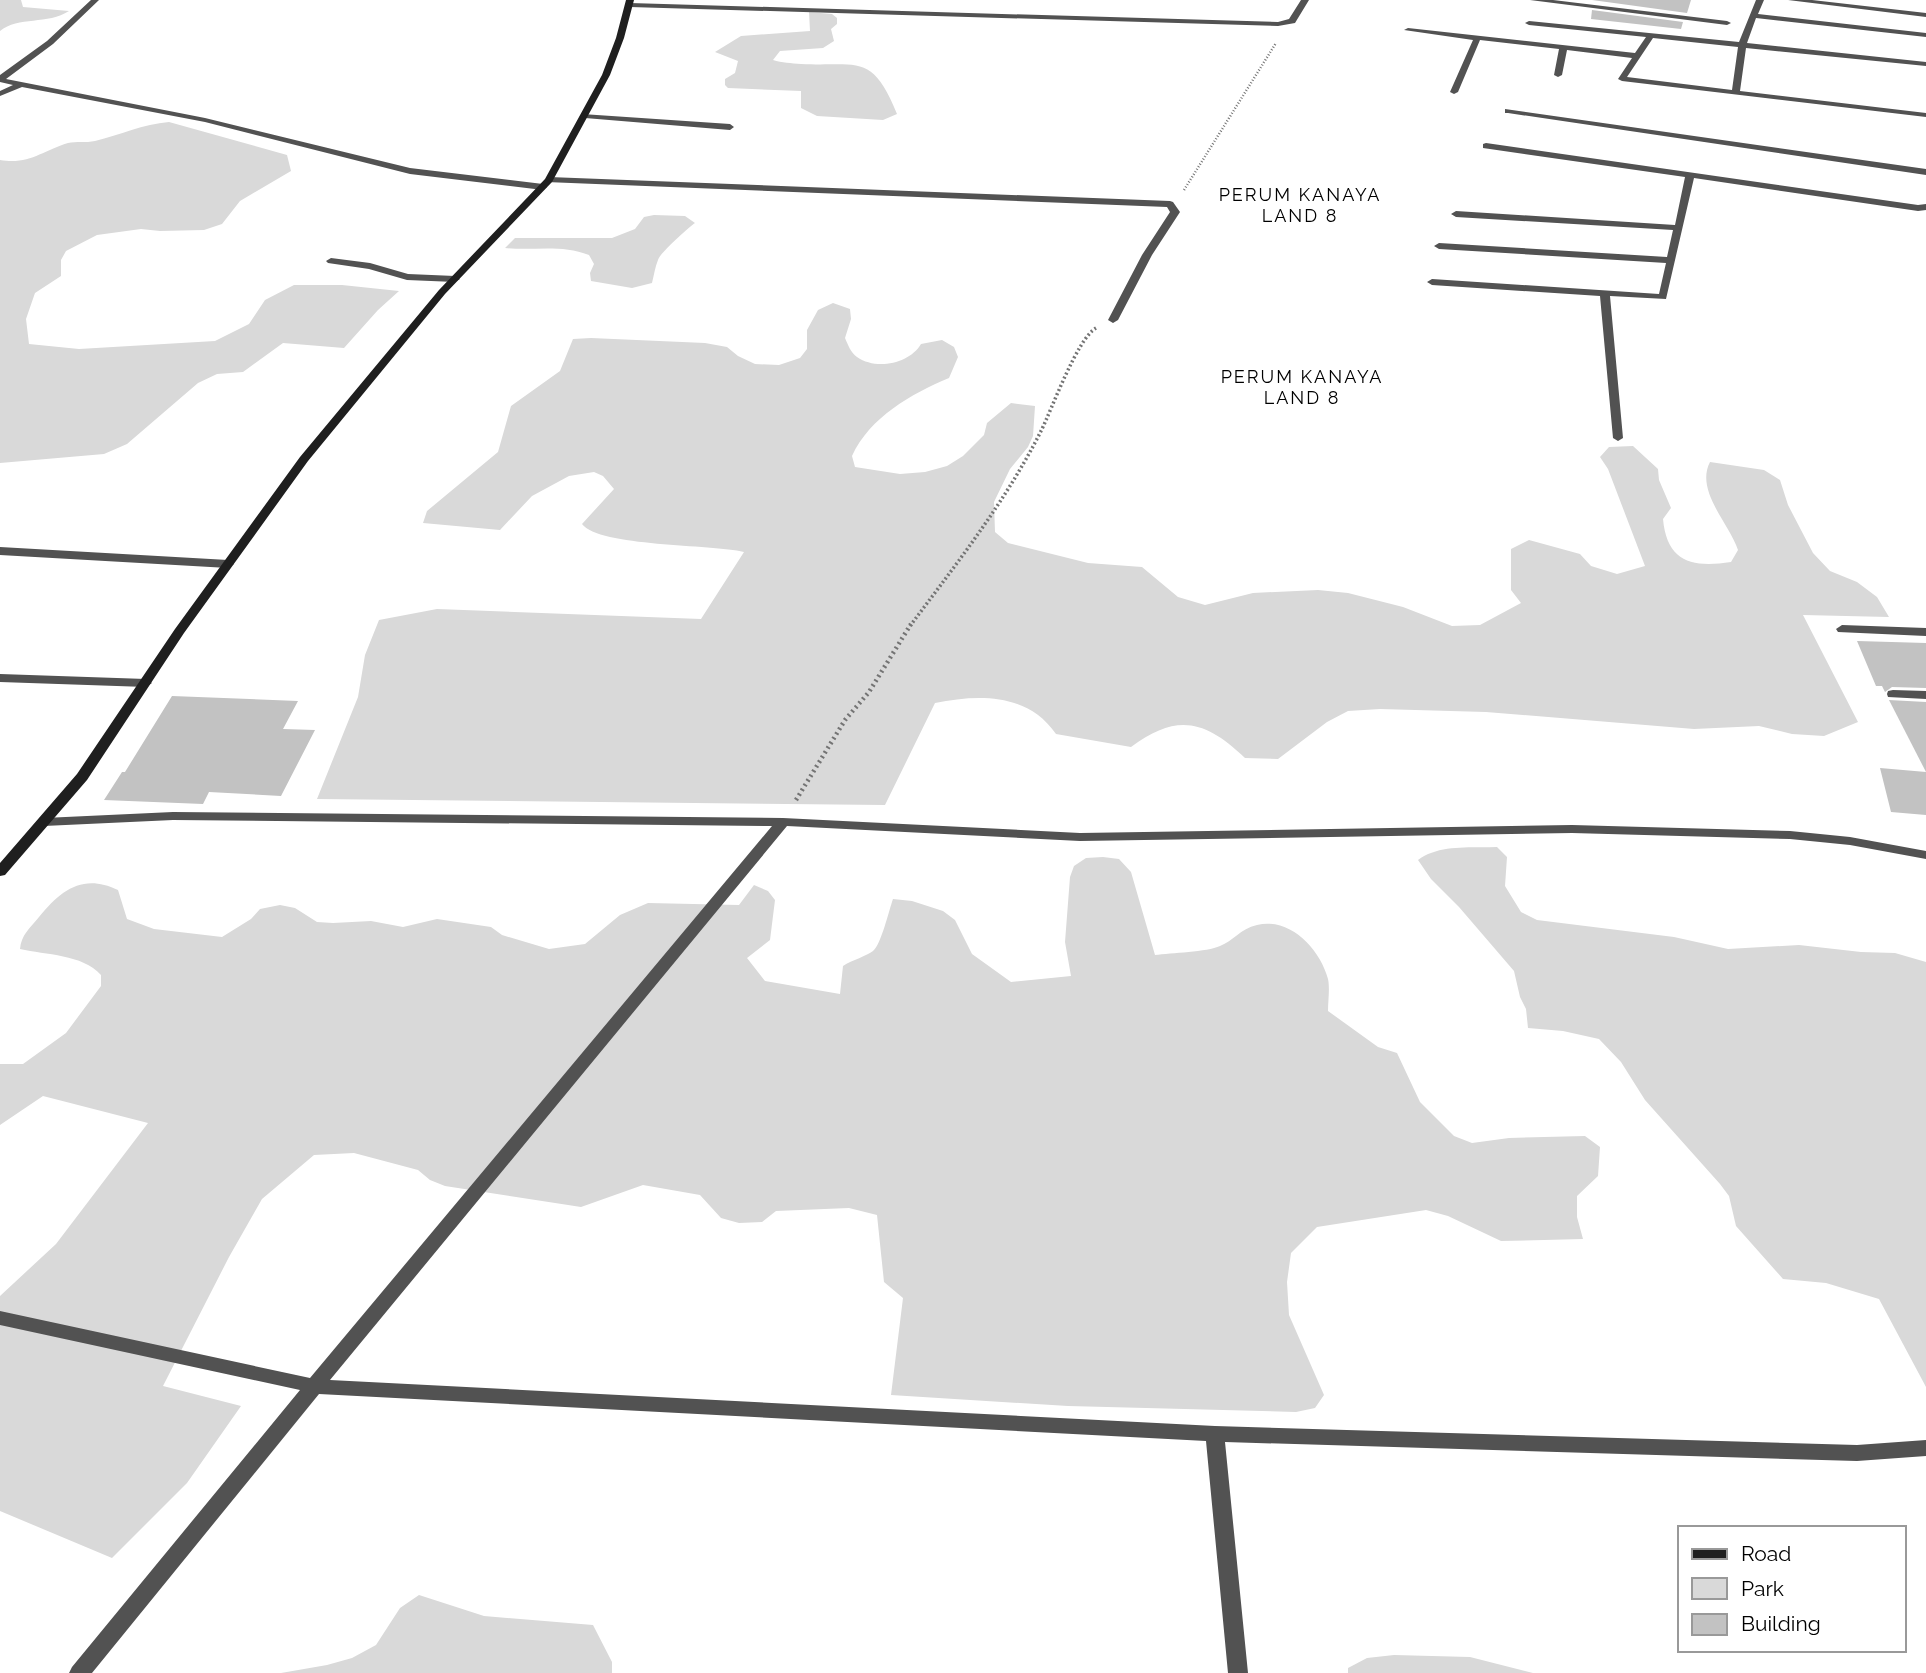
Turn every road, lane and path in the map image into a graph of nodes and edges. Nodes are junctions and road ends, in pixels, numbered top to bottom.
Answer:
1 (95, 0) edge
2 (901, 0) edge
3 (1305, 0) edge
4 (1534, 0) edge
5 (1760, 0) edge
6 (1792, 0) edge
7 (630, 3) edge
8 (900, 13) junction
9 (1926, 15) edge
10 (1754, 16) junction
11 (1284, 23) junction
12 (1529, 23) dead end
13 (1727, 23) dead end
14 (1408, 30) dead end
15 (1651, 35) junction
16 (1926, 36) edge
17 (1478, 37) junction
18 (1742, 45) junction
19 (1564, 46) junction
20 (1638, 56) junction
21 (1926, 64) edge
22 (1558, 75) dead end
23 (0, 79) edge
24 (22, 84) junction
25 (1736, 91) junction
26 (1454, 92) dead end
27 (0, 94) edge
28 (1508, 111) dead end
29 (1926, 115) edge
30 (585, 116) junction
31 (730, 127) dead end
32 (1486, 146) dead end
33 (1926, 172) edge
34 (1690, 176) junction
35 (546, 183) junction
36 (1170, 204) junction
37 (1926, 207) edge
38 (1456, 214) dead end
39 (1679, 228) junction
40 (1439, 246) dead end
41 (1671, 260) junction
42 (331, 261) dead end
43 (455, 279) junction
44 (1432, 282) dead end
45 (1605, 293) junction
46 (1113, 320) joint
47 (1618, 438) dead end
48 (0, 551) edge
49 (228, 564) junction
50 (1842, 629) dead end
51 (1926, 632) edge
52 (0, 678) edge
53 (145, 683) junction
54 (1893, 694) dead end
55 (1926, 695) edge
56 (44, 822) junction
57 (783, 822) junction
58 (1926, 855) edge
59 (0, 872) edge
60 (0, 1318) edge
61 (314, 1386) junction
62 (1215, 1434) junction
63 (1926, 1448) edge
64 (79, 1673) edge
65 (1238, 1673) edge

1 - 23 street
2 - 8 street
3 - 11 street
4 - 13 street
5 - 10 street
6 - 9 street
7 - 8 street
7 - 30 main road
8 - 11 street
10 - 16 street
10 - 18 street
11 - 36 path
12 - 15 street
14 - 17 street
15 - 18 street
15 - 20 street
17 - 19 street
17 - 26 street
18 - 21 street
18 - 25 street
19 - 20 street
19 - 22 street
20 - 25 street
23 - 24 street
24 - 27 street
24 - 35 street
25 - 29 street
28 - 33 street
30 - 31 street
30 - 35 main road
32 - 34 street
34 - 37 street
34 - 39 street
35 - 36 street
35 - 43 main road
36 - 46 street
38 - 39 street
39 - 41 street
40 - 41 street
41 - 45 street
42 - 43 street
43 - 49 main road
44 - 45 street
45 - 47 street
46 - 57 path
48 - 49 street
49 - 53 main road
50 - 51 street
52 - 53 street
53 - 56 main road
54 - 55 street
56 - 57 street
56 - 59 main road
57 - 58 street
57 - 61 street
60 - 61 street
61 - 62 street
61 - 64 street
62 - 63 street
62 - 65 street

